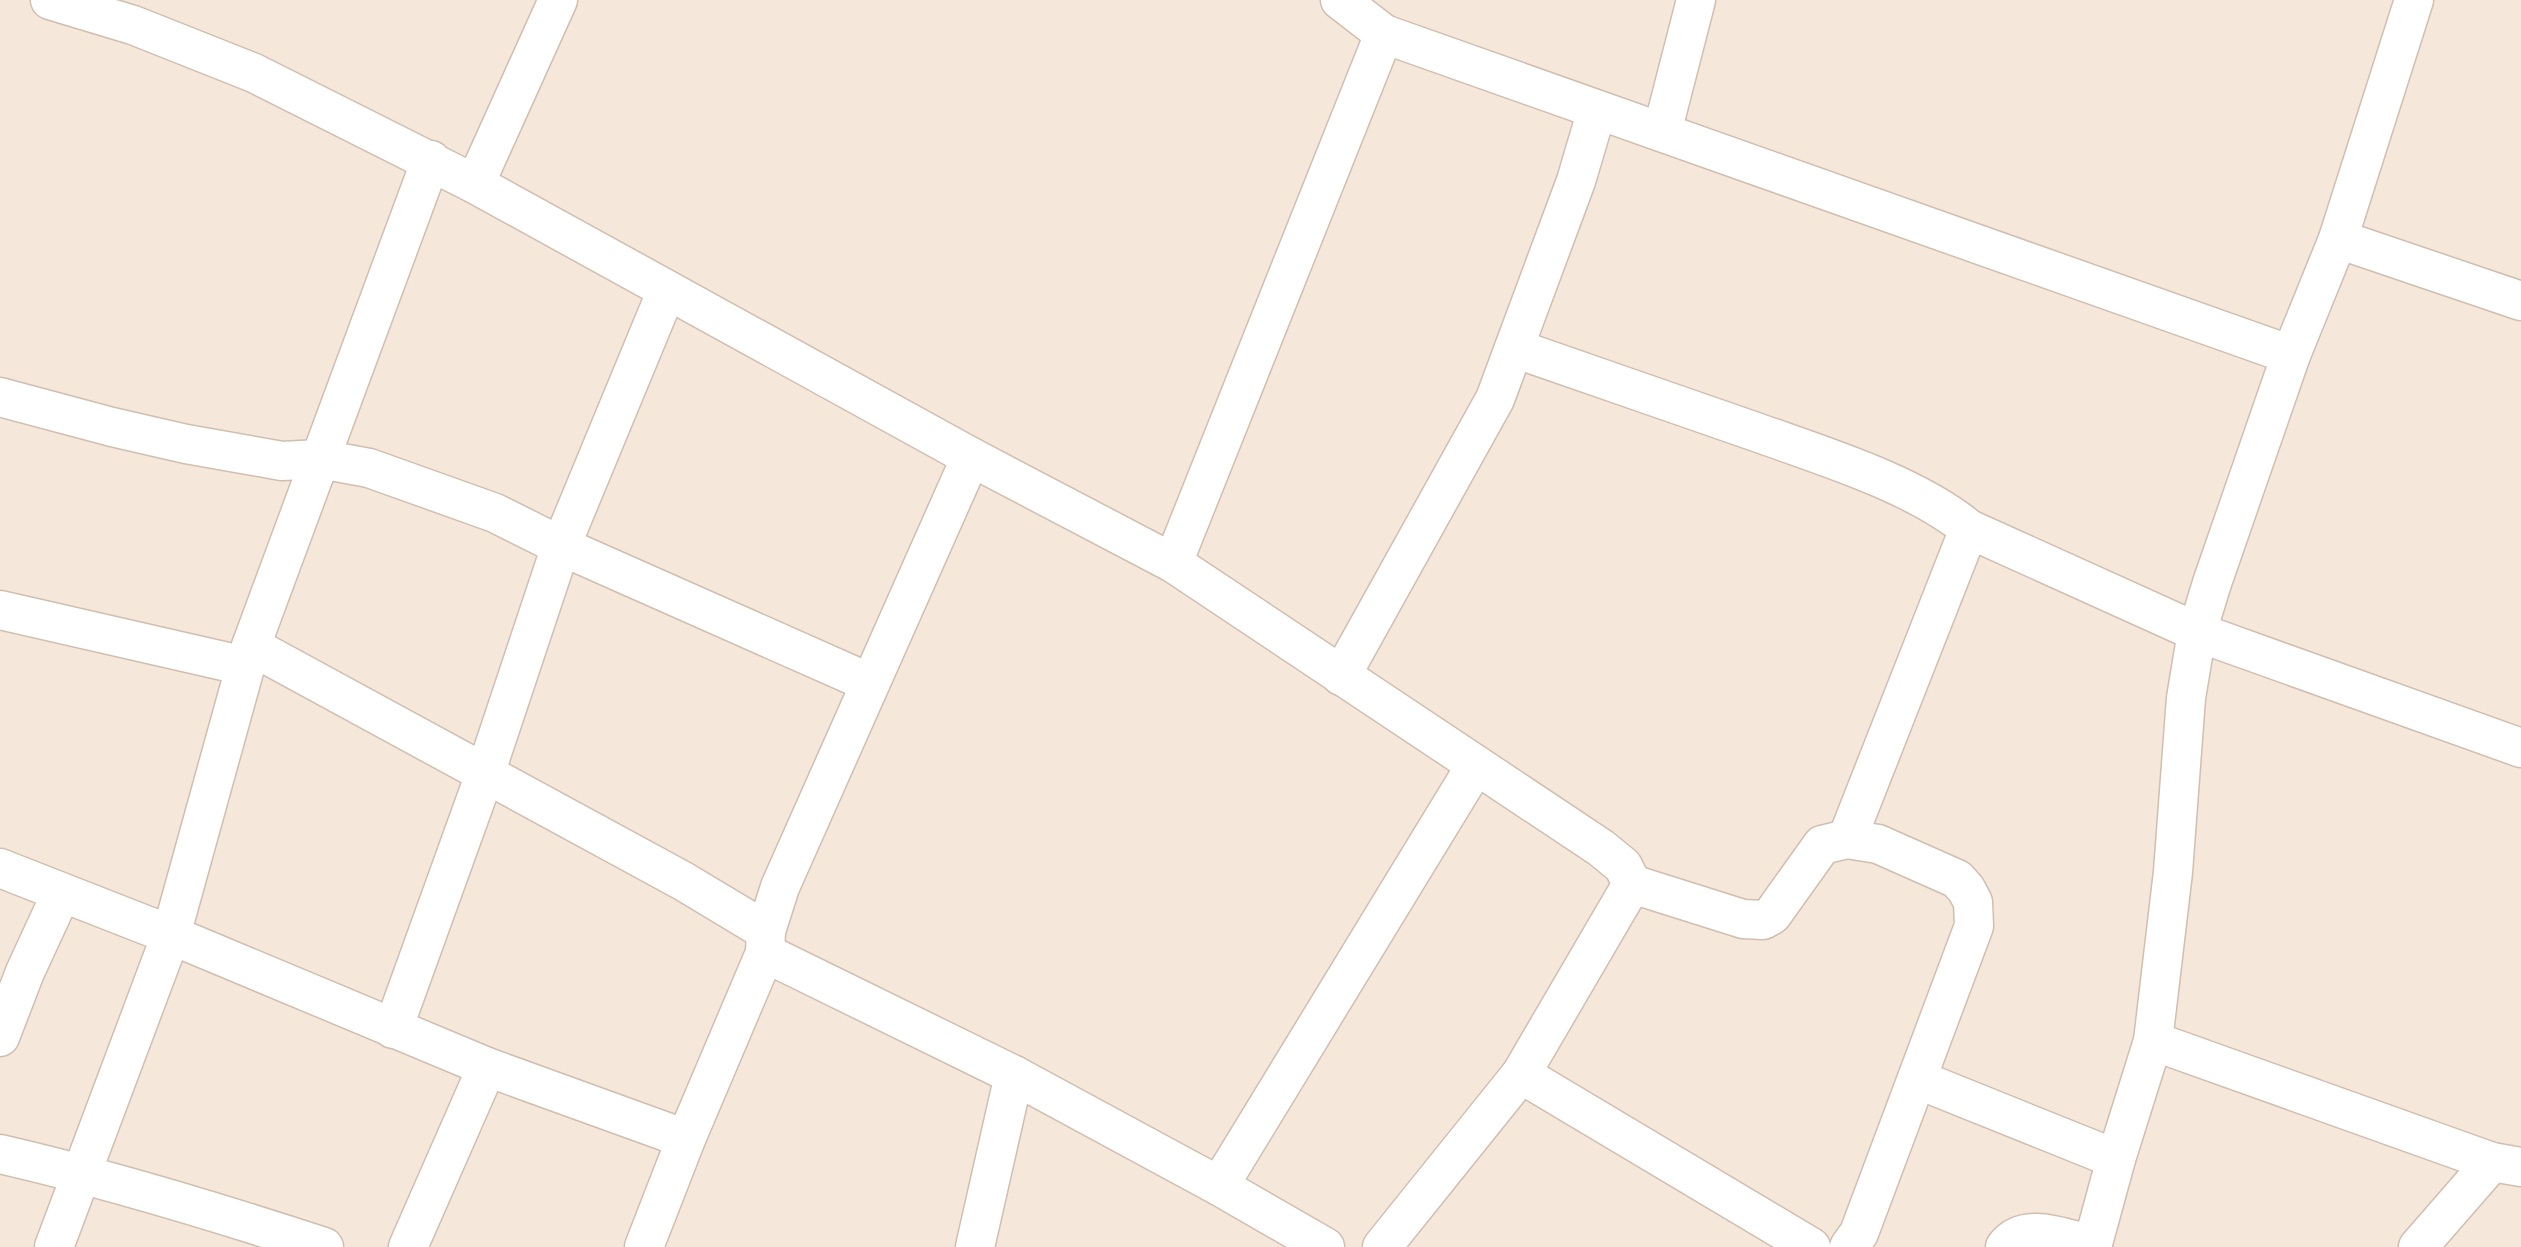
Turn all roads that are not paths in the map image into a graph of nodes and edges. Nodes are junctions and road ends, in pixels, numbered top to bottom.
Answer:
1 (50, 0) edge
2 (558, 0) edge
3 (1340, 0) edge
4 (1696, 0) edge
5 (2414, 0) edge
6 (1384, 34) junction
7 (1597, 110) junction
8 (1662, 132) junction
9 (430, 160) junction
10 (475, 184) junction
11 (2338, 239) junction
12 (667, 290) junction
13 (2521, 301) edge
14 (1514, 348) junction
15 (2291, 355) junction
16 (0, 397) edge
17 (971, 457) junction
18 (320, 460) junction
19 (1969, 529) junction
20 (561, 546) junction
21 (1173, 563) junction
22 (0, 610) edge
23 (2197, 632) junction
24 (248, 656) junction
25 (1340, 676) junction
26 (870, 683) junction
27 (2521, 748) edge
28 (1476, 765) junction
29 (485, 774) junction
30 (1847, 839) junction
31 (0, 868) edge
32 (1632, 884) junction
33 (61, 894) junction
34 (171, 935) junction
35 (766, 942) junction
36 (393, 1029) junction
37 (0, 1037) edge
38 (2153, 1041) junction
39 (487, 1067) junction
40 (1521, 1074) junction
41 (1014, 1076) junction
42 (1917, 1079) junction
43 (686, 1139) junction
44 (0, 1153) edge
45 (2116, 1158) junction
46 (2507, 1164) edge
47 (81, 1173) junction
48 (1219, 1186) junction
49 (2092, 1246) edge
50 (54, 1247) edge
51 (324, 1247) edge
52 (408, 1247) edge
53 (644, 1247) edge
54 (975, 1247) edge
55 (1325, 1247) edge
56 (1382, 1247) edge
57 (1811, 1247) edge
58 (1849, 1247) edge
59 (2005, 1247) edge
60 (2418, 1247) edge

1 - 9 street
2 - 10 street
3 - 6 street
4 - 8 street
5 - 11 street
6 - 7 street
6 - 21 street
7 - 8 street
7 - 14 street
8 - 15 street
9 - 10 street
9 - 18 street
10 - 12 street
11 - 13 street
11 - 15 street
12 - 17 street
12 - 20 street
14 - 19 street
14 - 25 street
15 - 23 street
16 - 18 street
17 - 21 street
17 - 26 street
18 - 20 street
18 - 24 street
19 - 23 street
19 - 30 street
20 - 26 street
20 - 29 street
21 - 25 street
22 - 24 street
23 - 27 street
23 - 38 street
24 - 29 street
24 - 34 street
25 - 28 street
26 - 35 street
28 - 32 street
28 - 48 street
29 - 35 street
29 - 36 street
30 - 32 street
30 - 42 street
31 - 33 street
32 - 40 street
33 - 34 street
33 - 37 street
34 - 36 street
34 - 47 street
35 - 41 street
35 - 43 street
36 - 39 street
38 - 45 street
38 - 46 street
39 - 43 street
39 - 52 street
40 - 56 street
40 - 57 street
41 - 48 street
41 - 54 street
42 - 45 street
42 - 58 street
43 - 53 street
44 - 47 street
45 - 49 street
46 - 60 street
47 - 50 street
47 - 51 street
48 - 55 street
49 - 59 street

